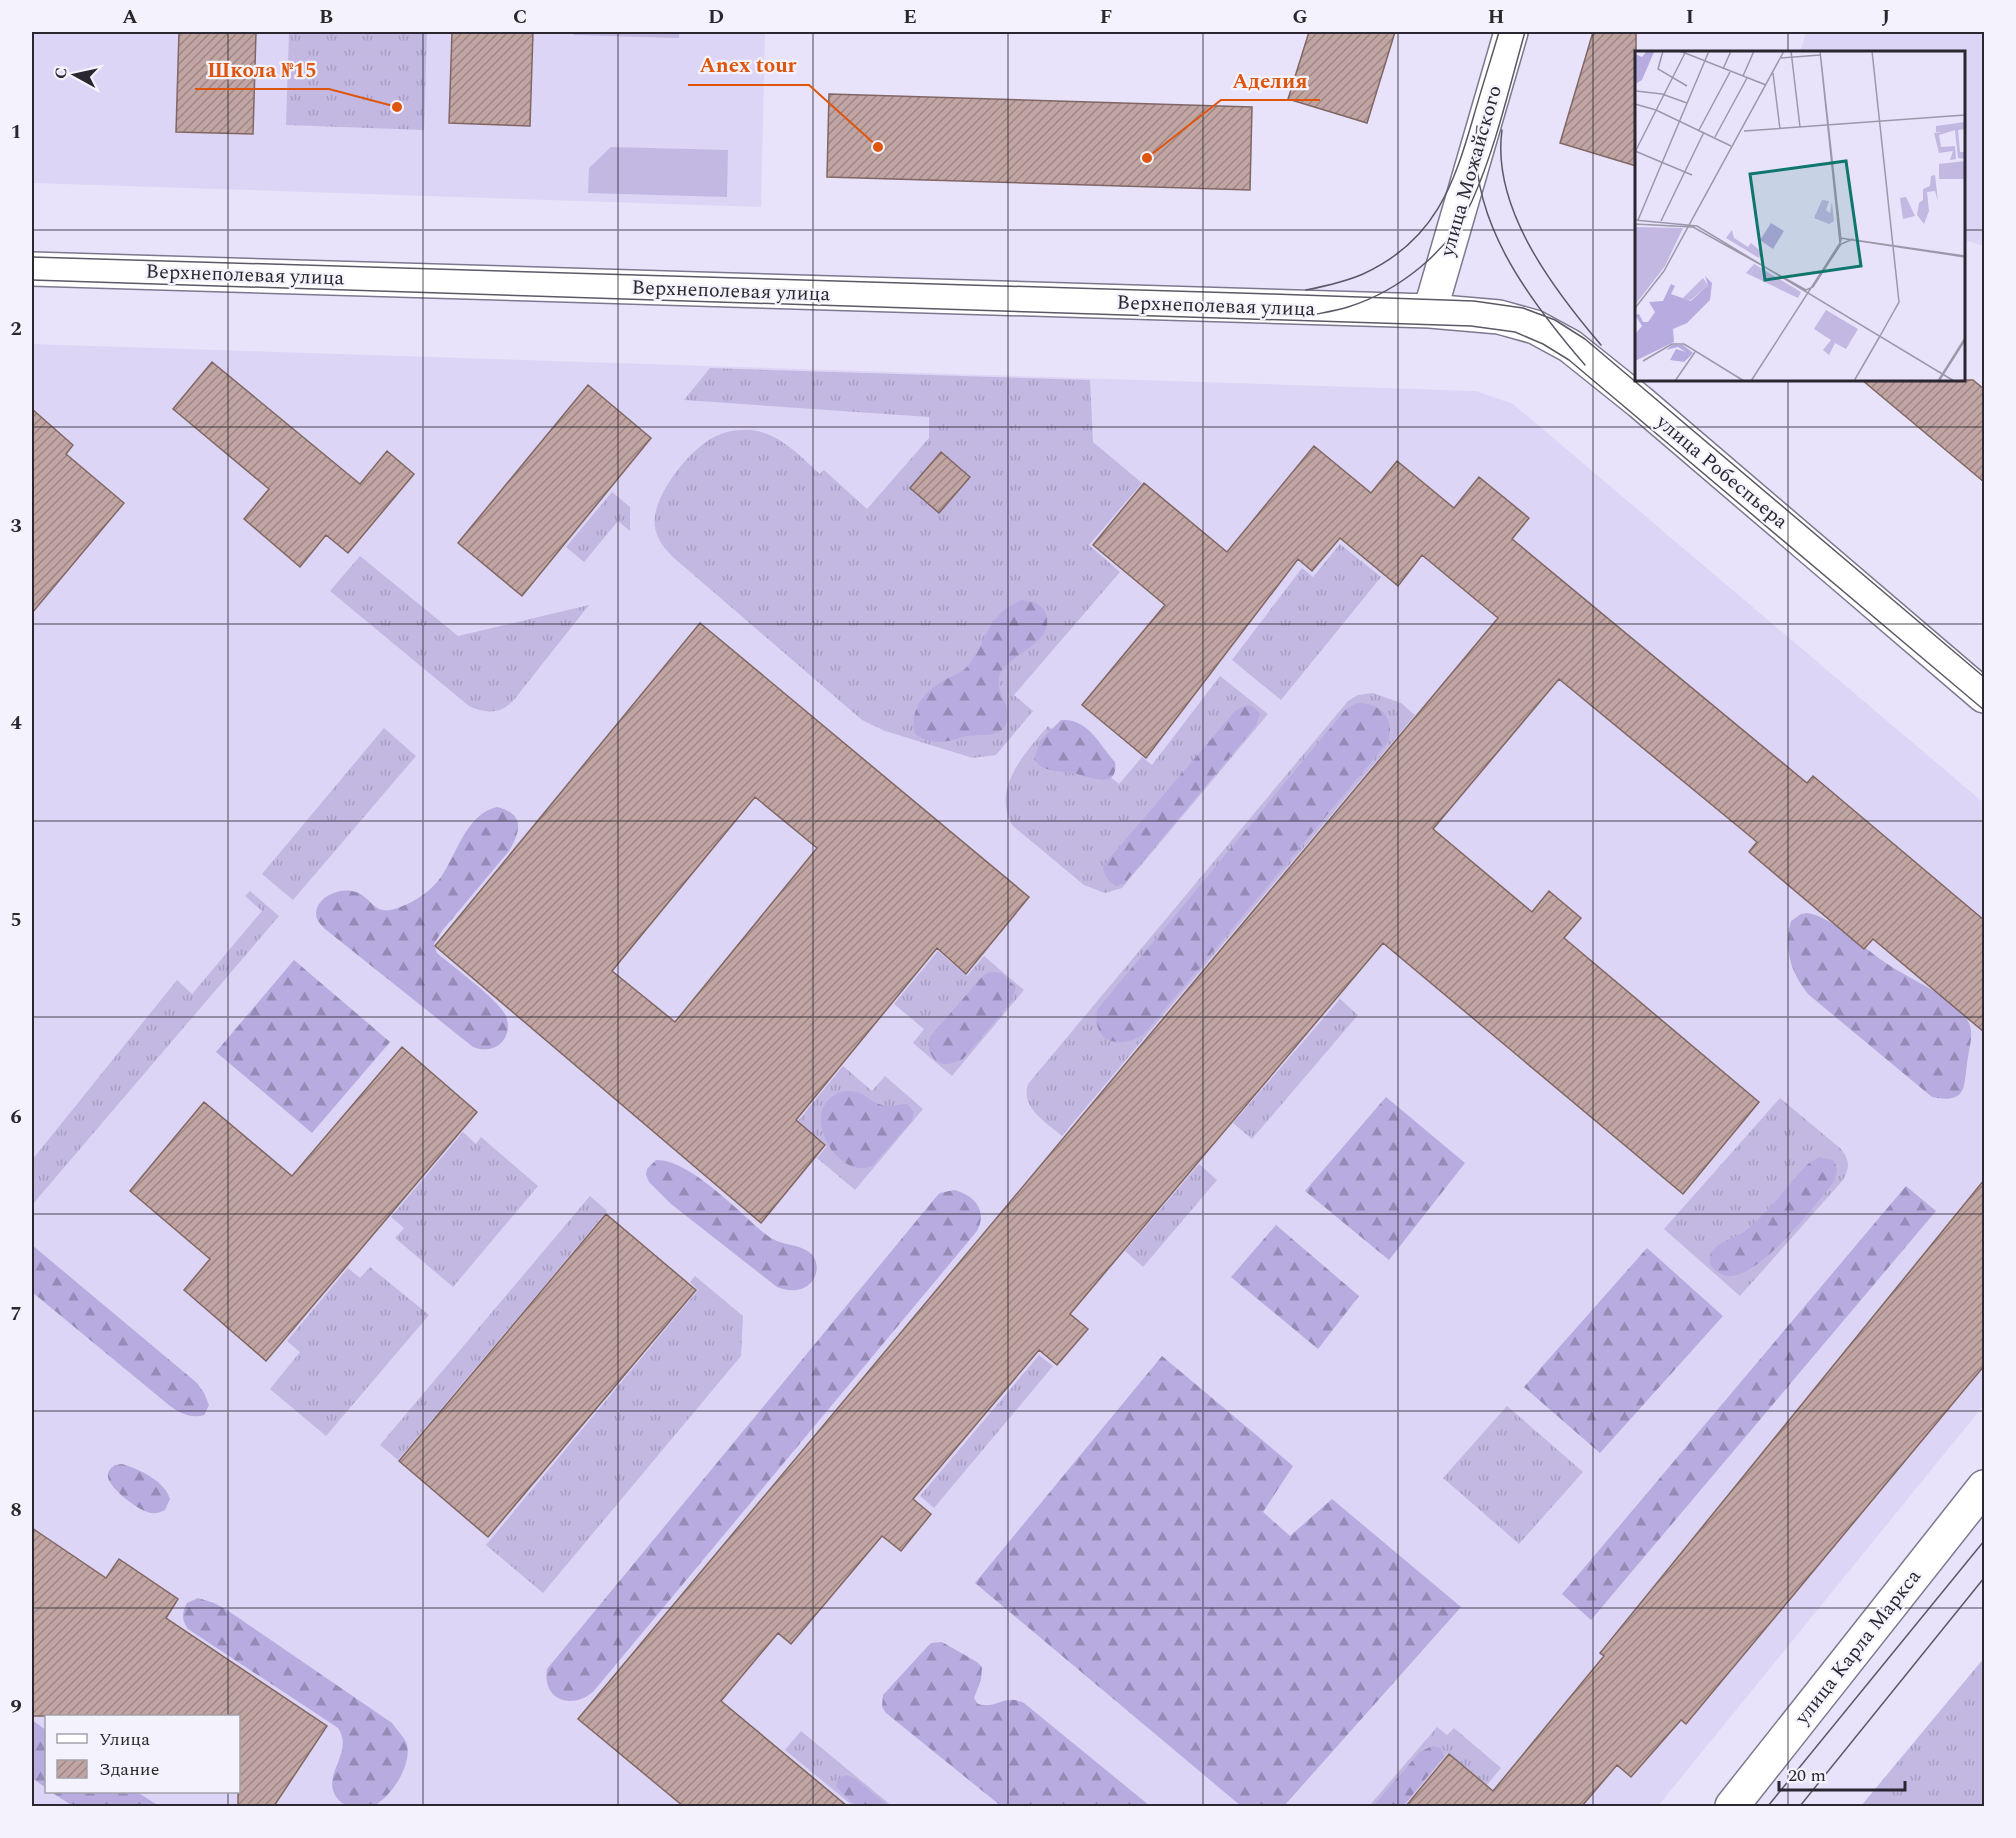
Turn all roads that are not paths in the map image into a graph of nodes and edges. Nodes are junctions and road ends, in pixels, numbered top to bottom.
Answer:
1 (1511, 32) edge
2 (32, 269) edge
3 (1430, 311) junction
4 (1984, 696) edge
5 (1984, 1487) edge
6 (1732, 1806) edge

1 - 3 street, улица Можайского
2 - 3 street, Верхнеполевая улица
3 - 4 street, улица Робеспьера
5 - 6 street, улица Карла Маркса

